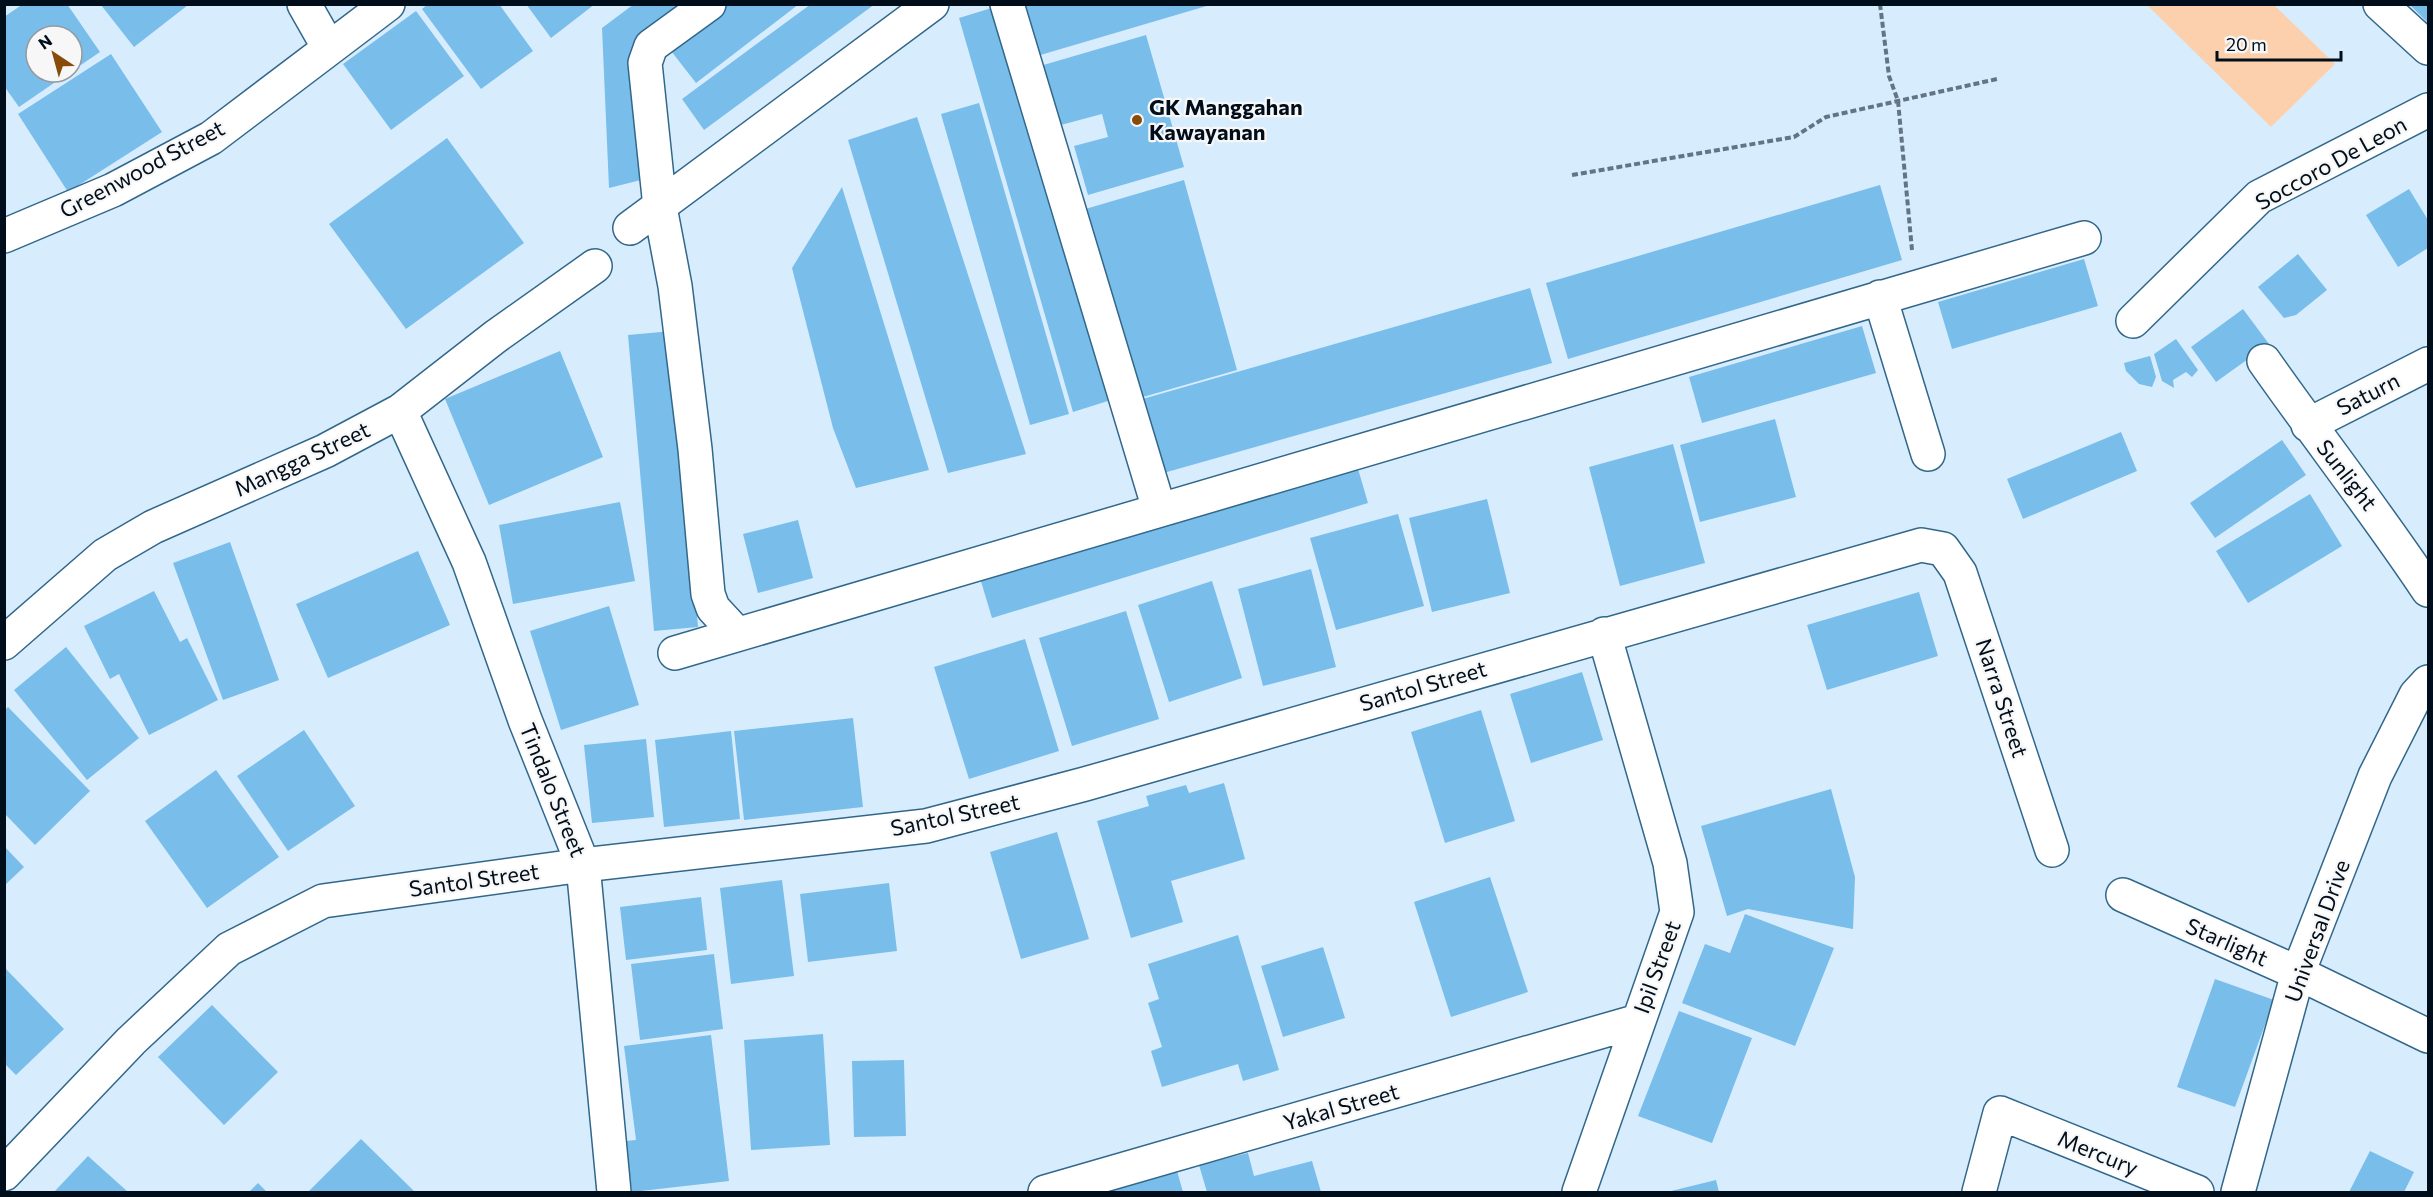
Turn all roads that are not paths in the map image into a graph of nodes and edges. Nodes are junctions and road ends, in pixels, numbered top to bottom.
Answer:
1 (304, 4) edge
2 (388, 4) edge
3 (709, 4) edge
4 (1007, 4) edge
5 (2380, 4) edge
6 (918, 8) edge
7 (329, 48) junction
8 (2428, 48) edge
9 (2428, 110) edge
10 (660, 207) junction
11 (8, 227) edge
12 (630, 228) dead end
13 (2084, 238) dead end
14 (595, 266) dead end
15 (1880, 297) junction
16 (2133, 321) dead end
17 (2264, 361) dead end
18 (2428, 363) edge
19 (400, 411) junction
20 (2308, 424) junction
21 (1928, 454) dead end
22 (1159, 509) junction
23 (1943, 549) joint
24 (2428, 590) edge
25 (737, 634) junction
26 (1604, 634) junction
27 (6, 638) edge
28 (675, 653) dead end
29 (2428, 682) edge
30 (2052, 850) dead end
31 (583, 865) junction
32 (2123, 895) dead end
33 (2298, 974) junction
34 (1638, 1021) junction
35 (2428, 1036) edge
36 (4, 1174) edge
37 (614, 1192) edge
38 (1045, 1192) edge
39 (1579, 1192) edge
40 (1979, 1192) edge
41 (2197, 1192) edge
42 (2238, 1192) edge

1 - 7 street
2 - 7 street, Greenwood Street
3 - 10 street
4 - 22 street
5 - 8 street
6 - 10 street
7 - 11 street, Greenwood Street
9 - 16 street, Soccoro De Leon
10 - 12 street
10 - 25 street
13 - 15 street
14 - 19 street, Mangga Street
15 - 21 street
15 - 22 street
17 - 20 street, Sunlight
18 - 20 street, Saturn
19 - 27 street, Mangga Street
19 - 31 street, Tindalo Street
20 - 24 street, Sunlight
22 - 25 street
23 - 26 street, Santol Street
23 - 30 street, Narra Street
25 - 28 street
26 - 31 street, Santol Street
26 - 34 street, Ipil Street
29 - 33 street, Universal Drive
31 - 36 street, Santol Street
31 - 37 street, Tindalo Street
32 - 33 street, Starlight
33 - 35 street, Starlight
33 - 42 street, Universal Drive
34 - 38 street, Yakal Street
34 - 39 street, Ipil Street
40 - 41 street, Mercury

